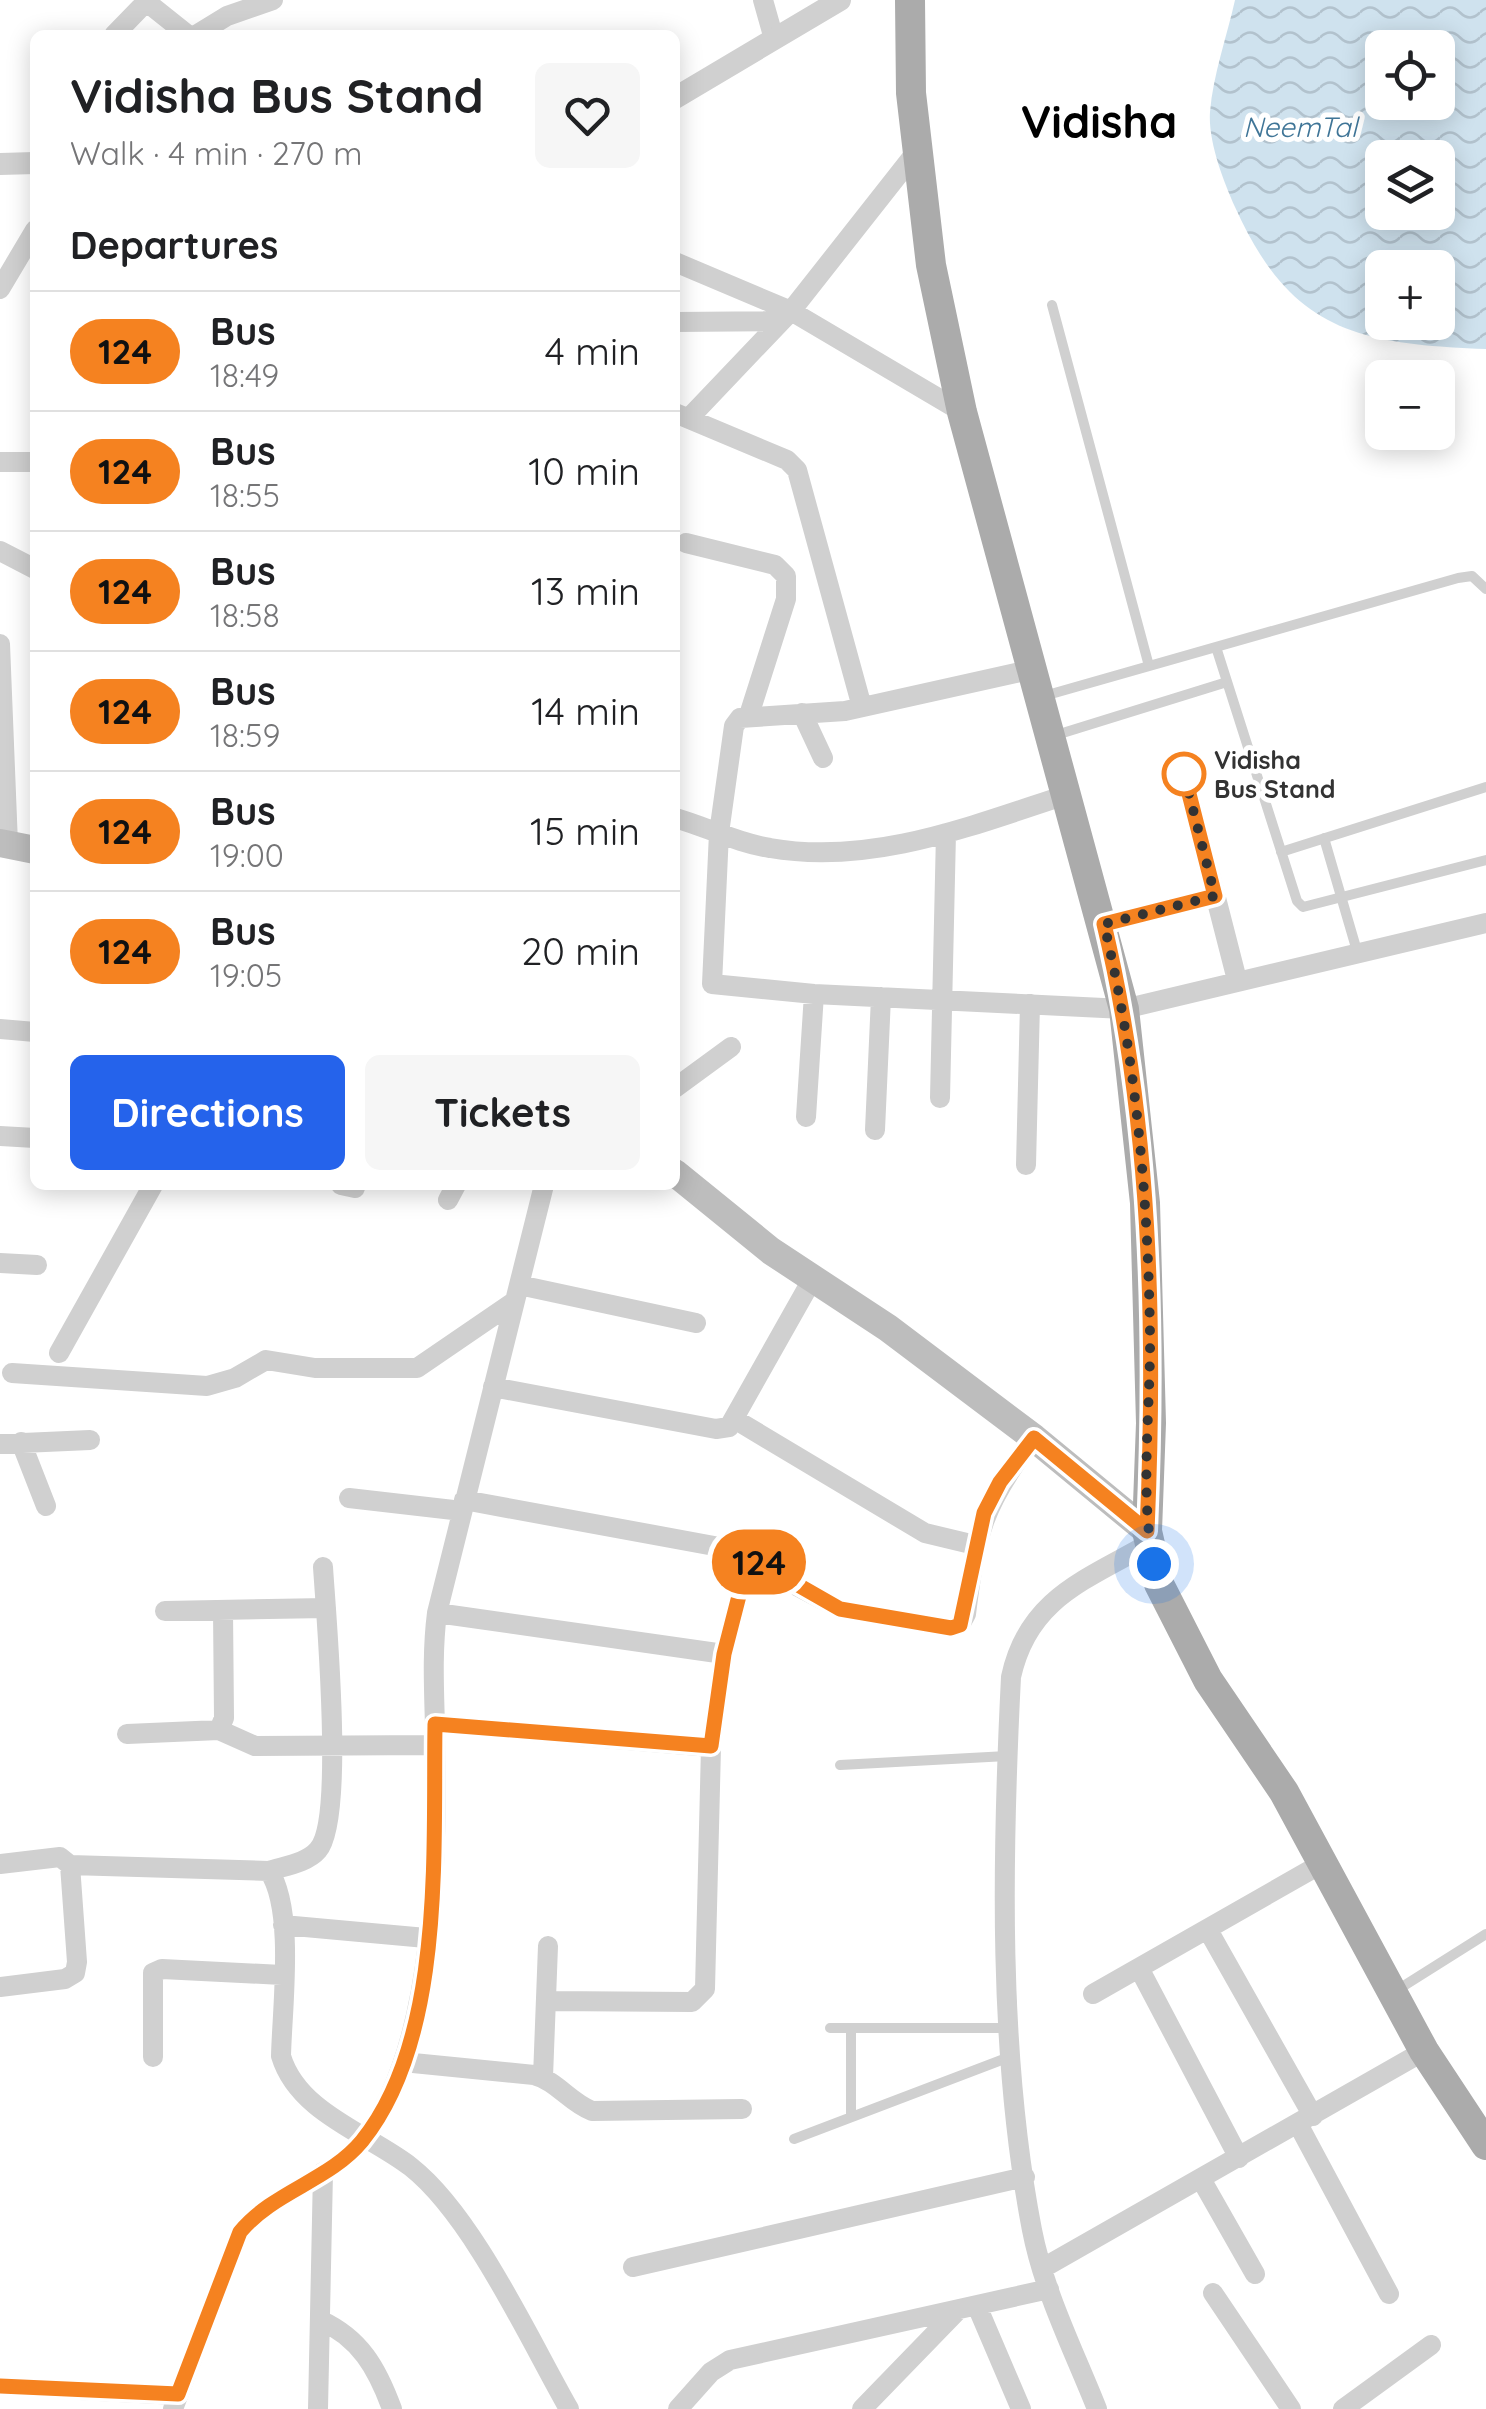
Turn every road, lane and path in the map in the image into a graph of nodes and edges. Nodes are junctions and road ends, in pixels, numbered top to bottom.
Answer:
1 (273, 0) edge
2 (763, 0) edge
3 (840, 0) edge
4 (910, 0) edge
5 (145, 1) edge
6 (119, 30) edge
7 (182, 30) edge
8 (204, 30) edge
9 (774, 40) junction
10 (680, 95) edge
11 (917, 151) junction
12 (30, 163) edge
13 (0, 164) edge
14 (30, 238) edge
15 (680, 264) edge
16 (0, 289) edge
17 (1052, 305) dead end
18 (786, 316) junction
19 (680, 322) edge
20 (962, 412) junction
21 (683, 415) edge
22 (0, 462) edge
23 (30, 462) edge
24 (686, 543) dead end
25 (0, 551) edge
26 (30, 566) edge
27 (1486, 588) edge
28 (0, 644) edge
29 (1216, 647) junction
30 (1149, 666) junction
31 (1038, 682) junction
32 (1227, 682) junction
33 (862, 707) junction
34 (802, 713) junction
35 (749, 715) junction
36 (1053, 736) junction
37 (823, 758) dead end
38 (1184, 774) dead end
39 (1486, 787) edge
40 (1069, 794) junction
41 (680, 820) edge
42 (946, 832) junction
43 (719, 834) junction
44 (1324, 838) junction
45 (14, 846) edge
46 (1281, 852) junction
47 (1486, 860) edge
48 (1215, 896) junction
49 (1342, 900) junction
50 (1486, 923) edge
51 (1104, 924) junction
52 (1357, 951) junction
53 (1236, 980) junction
54 (814, 994) junction
55 (881, 997) junction
56 (944, 1000) junction
57 (1030, 1004) junction
58 (1124, 1009) junction
59 (0, 1029) edge
60 (30, 1032) edge
61 (731, 1048) dead end
62 (680, 1084) edge
63 (940, 1098) dead end
64 (806, 1117) dead end
65 (875, 1130) dead end
66 (0, 1136) edge
67 (30, 1138) edge
68 (1026, 1165) dead end
69 (680, 1178) edge
70 (149, 1190) edge
71 (543, 1190) edge
72 (0, 1263) edge
73 (38, 1265) dead end
74 (813, 1278) junction
75 (517, 1293) junction
76 (696, 1323) dead end
77 (59, 1353) dead end
78 (12, 1373) dead end
79 (493, 1387) junction
80 (736, 1420) junction
81 (1034, 1438) junction
82 (90, 1440) dead end
83 (11, 1443) edge
84 (349, 1498) dead end
85 (463, 1505) junction
86 (46, 1506) dead end
87 (1148, 1537) junction
88 (975, 1545) junction
89 (749, 1557) junction
90 (323, 1567) dead end
91 (326, 1608) junction
92 (223, 1610) junction
93 (164, 1612) dead end
94 (437, 1613) junction
95 (724, 1654) junction
96 (219, 1730) junction
97 (127, 1734) dead end
98 (435, 1734) junction
99 (711, 1746) junction
100 (333, 1748) junction
101 (1007, 1756) junction
102 (840, 1765) dead end
103 (0, 1864) edge
104 (1321, 1864) junction
105 (70, 1865) junction
106 (269, 1871) junction
107 (283, 1925) junction
108 (1208, 1930) junction
109 (1486, 1934) edge
110 (426, 1938) junction
111 (548, 1946) dead end
112 (1139, 1968) junction
113 (282, 1975) junction
114 (0, 1988) edge
115 (1392, 1993) junction
116 (1093, 1994) dead end
117 (546, 2001) junction
118 (830, 2028) dead end
119 (852, 2028) junction
120 (1011, 2028) junction
121 (1424, 2052) junction
122 (1013, 2055) junction
123 (153, 2057) dead end
124 (403, 2062) junction
125 (544, 2078) junction
126 (742, 2108) dead end
127 (851, 2117) junction
128 (1305, 2120) junction
129 (794, 2139) dead end
130 (363, 2140) junction
131 (1486, 2145) edge
132 (1239, 2158) junction
133 (323, 2172) junction
134 (1024, 2177) junction
135 (1201, 2179) junction
136 (633, 2267) dead end
137 (1255, 2274) dead end
138 (1046, 2278) junction
139 (1213, 2293) dead end
140 (1390, 2294) dead end
141 (968, 2308) junction
142 (320, 2320) junction
143 (1431, 2345) dead end
144 (0, 2386) edge
145 (176, 2402) edge
146 (1020, 2408) edge
147 (318, 2409) edge
148 (392, 2409) edge
149 (569, 2409) edge
150 (678, 2409) edge
151 (862, 2409) edge
152 (1097, 2409) edge
153 (1291, 2409) edge
154 (1342, 2409) edge

1 - 8 street
2 - 9 street
3 - 9 street
4 - 11 main road
5 - 6 street
5 - 7 street
9 - 10 street
11 - 18 street
11 - 20 main road
12 - 13 street
14 - 16 street
15 - 18 street
17 - 30 lane
18 - 19 street
18 - 20 street
18 - 21 street
20 - 31 main road
21 - 33 street
22 - 23 street
24 - 35 street
25 - 26 street
27 - 29 lane
28 - 45 street
29 - 30 lane
29 - 32 lane
30 - 31 lane
31 - 33 street
31 - 36 main road
32 - 36 lane
32 - 46 lane
33 - 34 street
34 - 35 street
34 - 37 street
35 - 43 street
36 - 40 main road
38 - 48 street
39 - 44 lane
40 - 42 street
40 - 51 main road
41 - 43 street
42 - 43 street
42 - 56 street
43 - 54 street
44 - 46 lane
44 - 49 lane
46 - 49 lane
47 - 49 lane
48 - 51 street
48 - 53 street
49 - 52 lane
50 - 52 street
51 - 58 main road
52 - 53 street
53 - 58 street
54 - 55 street
54 - 64 street
55 - 56 street
55 - 65 street
56 - 57 street
56 - 63 street
57 - 58 street
57 - 68 street
58 - 87 main road
59 - 60 street
61 - 62 street
66 - 67 street
69 - 74 main road
70 - 77 street
71 - 75 street
72 - 73 street
74 - 80 street
74 - 81 main road
75 - 76 street
75 - 78 street
75 - 79 street
79 - 80 street
79 - 85 street
80 - 88 street
81 - 87 main road
81 - 88 street
82 - 83 street
83 - 86 street
84 - 85 street
85 - 89 street
85 - 94 street
87 - 101 street
87 - 104 main road
88 - 89 street
89 - 95 street
90 - 91 street
91 - 92 street
91 - 100 street
92 - 93 street
92 - 96 street
94 - 95 street
94 - 98 street
95 - 99 street
96 - 97 street
96 - 100 street
98 - 99 street
98 - 100 street
98 - 110 street
99 - 117 street
100 - 106 street
101 - 102 lane
101 - 120 street
103 - 105 street
104 - 108 street
104 - 115 main road
105 - 106 street
105 - 114 street
106 - 107 street
107 - 110 street
107 - 113 street
108 - 112 street
108 - 128 street
109 - 115 lane
110 - 124 street
111 - 117 street
112 - 116 street
112 - 132 street
113 - 123 street
113 - 130 street
115 - 121 main road
117 - 125 street
118 - 119 lane
119 - 120 lane
119 - 127 lane
120 - 122 street
121 - 128 street
121 - 131 main road
122 - 127 lane
122 - 134 street
124 - 125 street
124 - 130 street
125 - 126 street
127 - 129 lane
128 - 132 street
128 - 140 street
130 - 133 street
130 - 149 street
132 - 135 street
133 - 142 street
133 - 145 street
134 - 136 street
134 - 138 street
135 - 137 street
135 - 138 street
138 - 141 street
138 - 152 street
139 - 153 street
141 - 146 street
141 - 150 street
141 - 151 street
142 - 147 street
142 - 148 street
143 - 154 street
144 - 145 street

